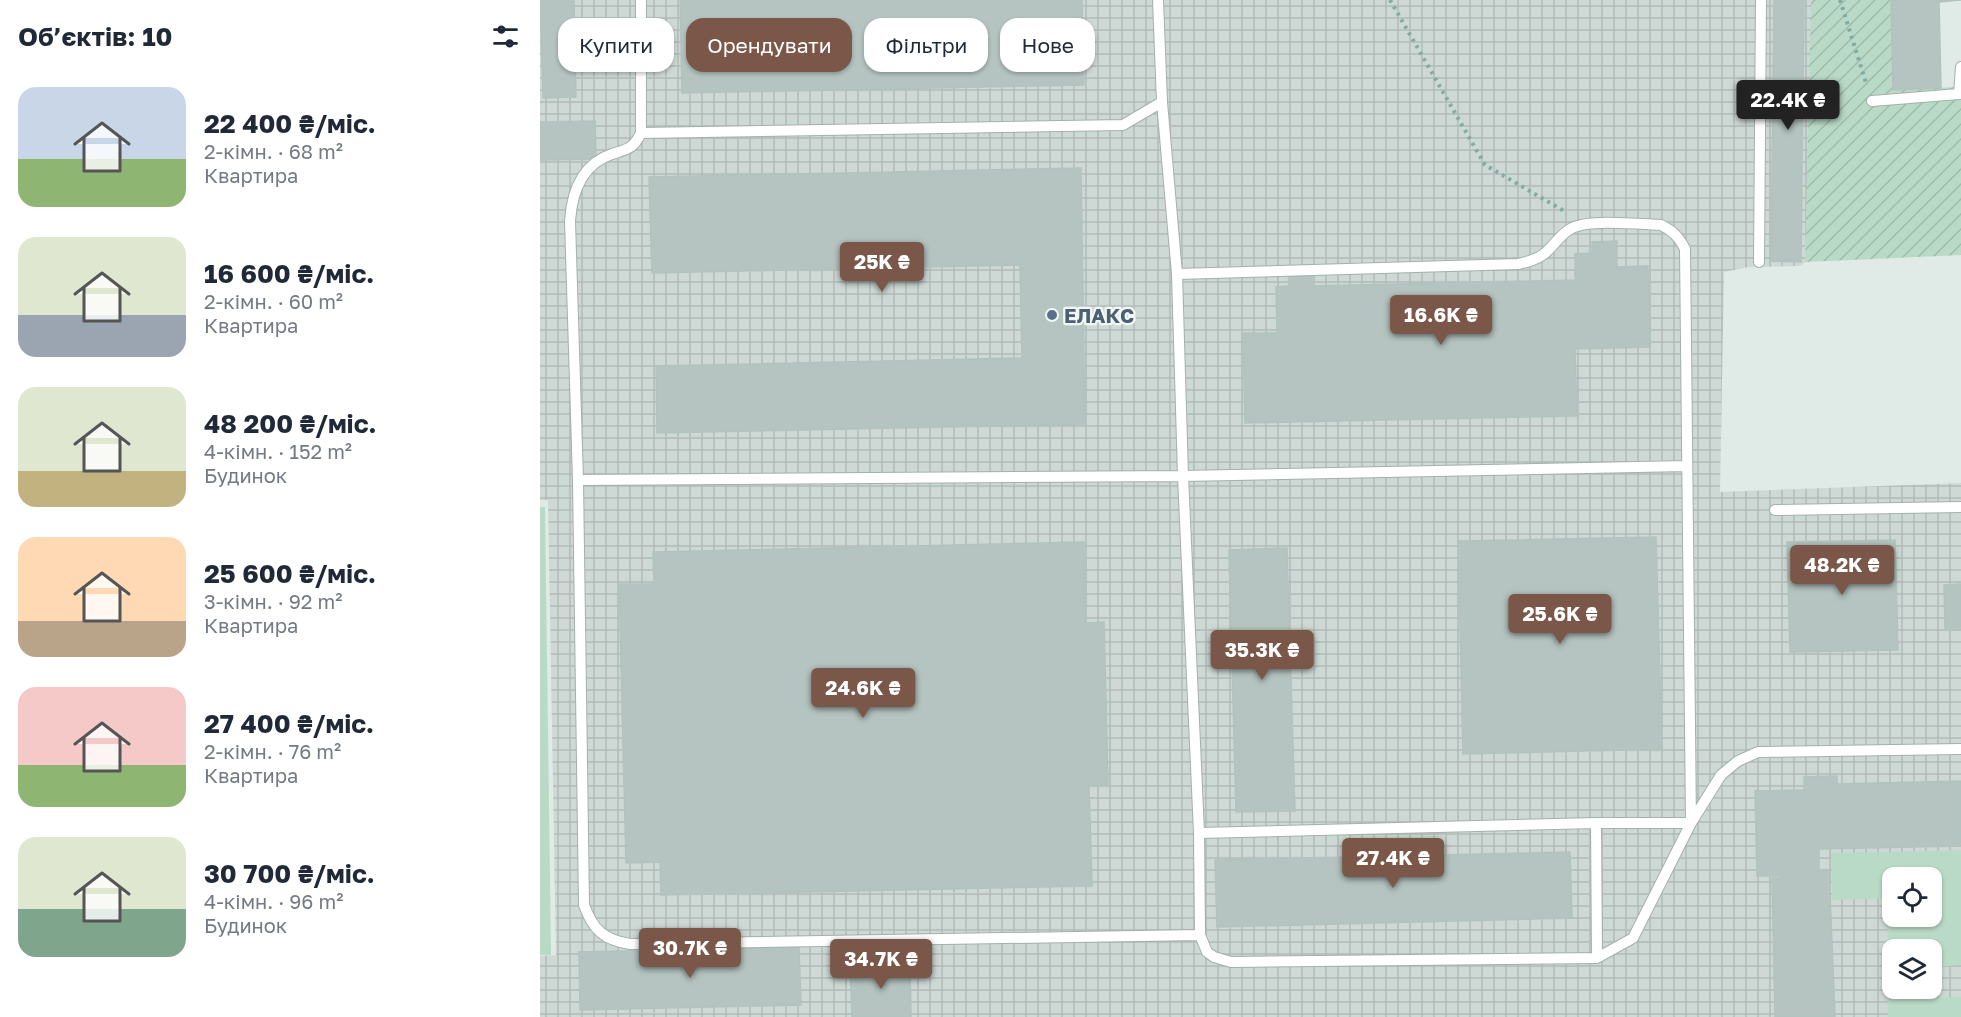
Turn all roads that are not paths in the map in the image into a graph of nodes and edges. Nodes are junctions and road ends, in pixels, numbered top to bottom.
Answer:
1 (641, 0) edge
2 (1158, 0) edge
3 (1761, 0) edge
4 (1961, 67) edge
5 (1872, 101) road end
6 (1162, 102) junction
7 (641, 133) junction
8 (1759, 261) dead end
9 (1177, 274) junction
10 (1687, 466) junction
11 (1183, 476) junction
12 (578, 480) junction
13 (1961, 507) edge
14 (1775, 510) dead end
15 (1961, 749) edge
16 (1596, 823) junction
17 (1691, 824) junction
18 (1199, 833) junction
19 (1200, 935) junction
20 (1597, 958) junction

1 - 7 lane
2 - 6 lane
3 - 8 lane
4 - 5 lane
6 - 7 lane
6 - 9 lane
7 - 12 lane
9 - 10 lane
9 - 11 lane
10 - 11 lane
10 - 17 lane
11 - 12 lane
11 - 18 lane
12 - 19 lane
13 - 14 lane
15 - 17 lane
16 - 17 lane
16 - 18 lane
16 - 20 lane
17 - 20 lane
18 - 19 lane
19 - 20 lane

